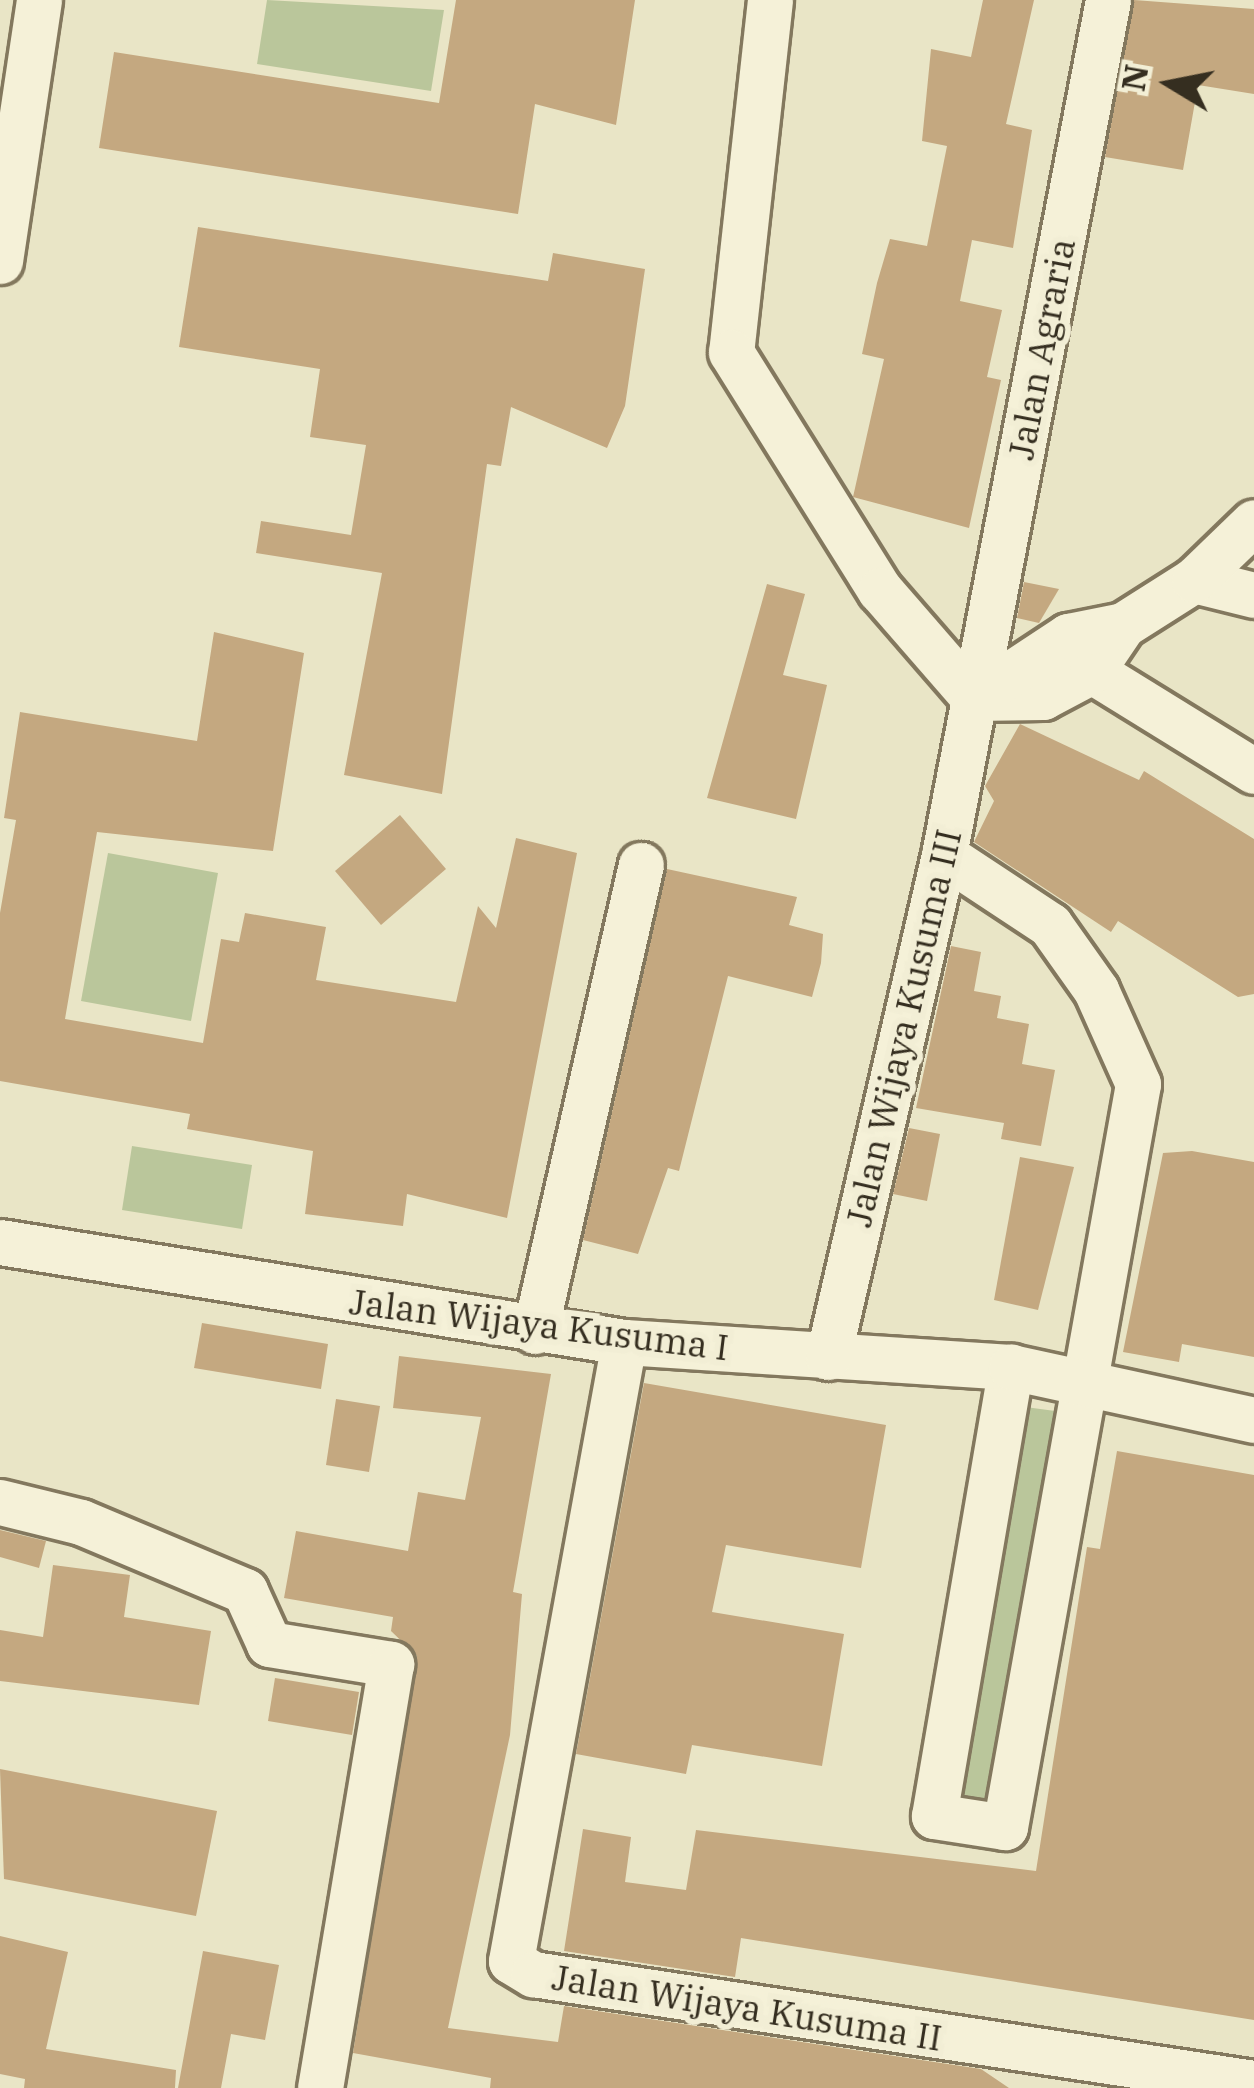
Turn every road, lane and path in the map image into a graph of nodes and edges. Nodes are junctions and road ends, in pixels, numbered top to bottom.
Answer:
1 (39, 0) edge
2 (770, 0) edge
3 (1108, 0) edge
4 (3, 214) edge
5 (0, 262) edge
6 (1254, 522) edge
7 (1194, 580) junction
8 (1254, 595) edge
9 (1123, 625) junction
10 (1092, 671) junction
11 (974, 698) junction
12 (1254, 771) edge
13 (944, 855) junction
14 (641, 865) dead end
15 (0, 1241) edge
16 (535, 1330) junction
17 (624, 1342) junction
18 (828, 1357) junction
19 (1011, 1367) junction
20 (1081, 1380) junction
21 (1254, 1420) edge
22 (0, 1502) edge
23 (1067, 2072) edge
24 (1254, 2083) edge
25 (320, 2088) edge

1 - 4 street
2 - 11 street
3 - 11 street, Jalan Agraria
4 - 5 street
6 - 7 street
7 - 8 street
7 - 9 street
9 - 10 street
9 - 11 street
10 - 11 street
10 - 12 street
11 - 13 street, Jalan Wijaya Kusuma III
13 - 18 street, Jalan Wijaya Kusuma III
13 - 20 street
14 - 16 street
15 - 16 street, Jalan Wijaya Kusuma I
16 - 17 street, Jalan Wijaya Kusuma I
17 - 18 street, Jalan Wijaya Kusuma I
17 - 23 street, Jalan Wijaya Kusuma II
18 - 19 street, Jalan Wijaya Kusuma I
19 - 20 street, Jalan Wijaya Kusuma I
19 - 20 street
20 - 21 street
22 - 25 street
23 - 24 street, Jalan Wijaya Kusuma II

